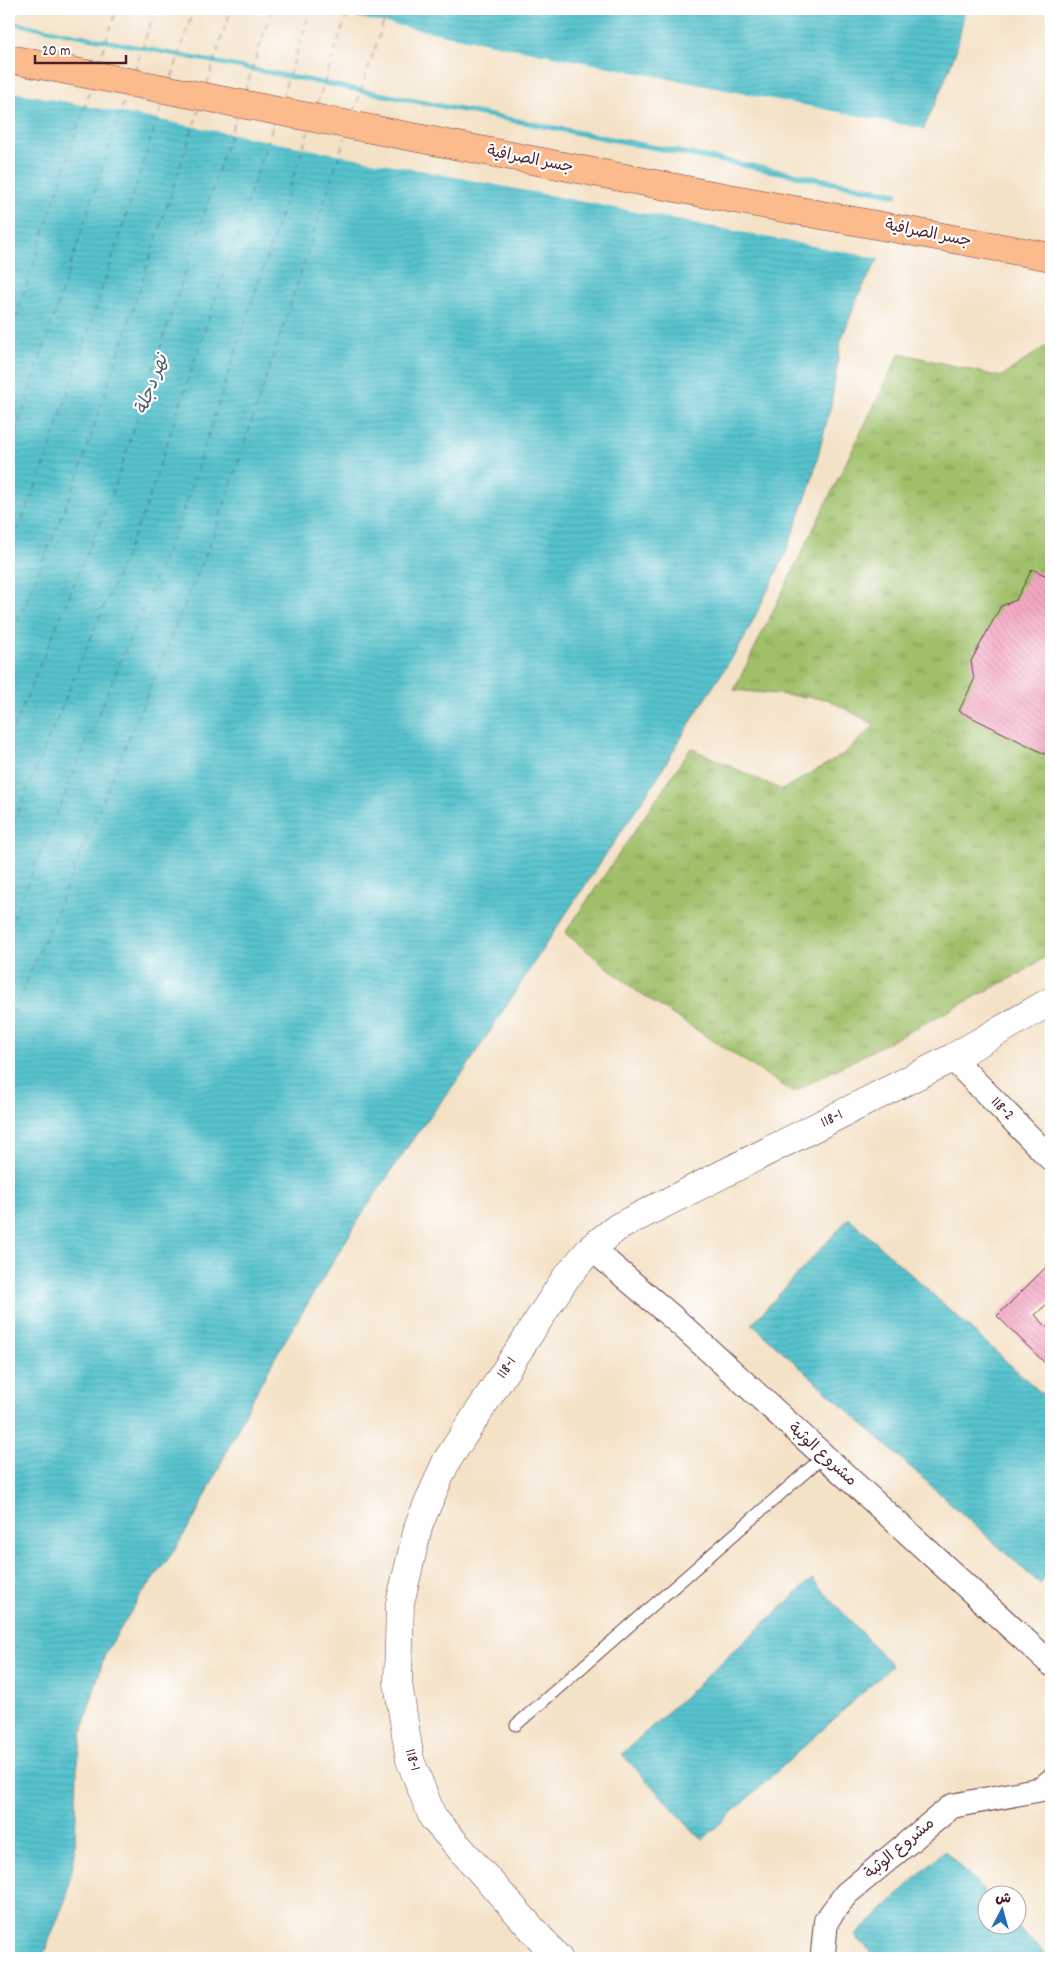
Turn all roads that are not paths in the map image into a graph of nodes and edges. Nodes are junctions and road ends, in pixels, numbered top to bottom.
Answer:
1 (9, 59) edge
2 (1051, 257) edge
3 (1051, 1001) edge
4 (952, 1058) junction
5 (1051, 1159) edge
6 (591, 1248) junction
7 (824, 1456) junction
8 (1051, 1664) edge
9 (516, 1725) dead end
10 (1051, 1781) edge
11 (558, 1958) edge
12 (824, 1958) edge

1 - 2 main road, جسر الصرافية
3 - 4 street, 118-1
4 - 5 street, 118-2
4 - 6 street, 118-1
6 - 7 street, مشروع الوثبة
6 - 11 street, 118-1
7 - 8 street, مشروع الوثبة
7 - 9 lane
10 - 12 street, مشروع الوثبة

